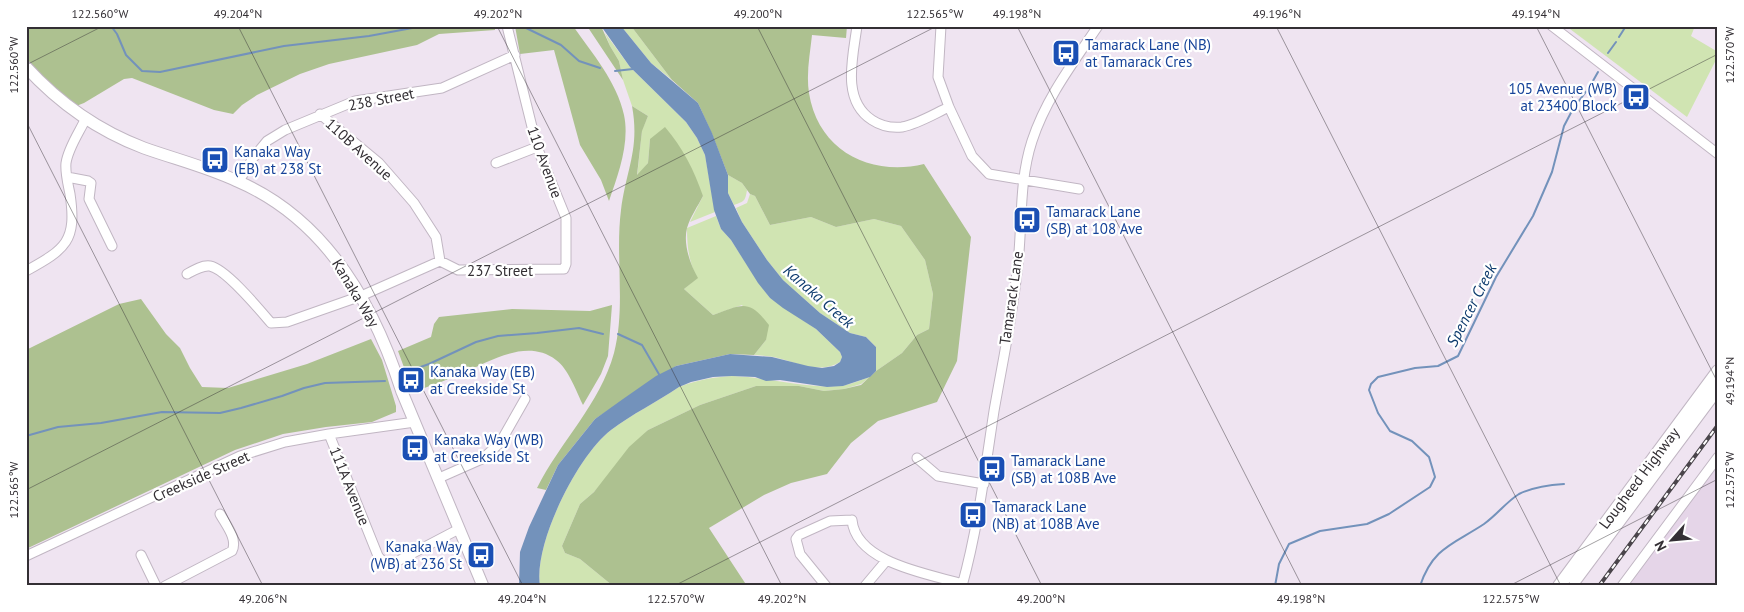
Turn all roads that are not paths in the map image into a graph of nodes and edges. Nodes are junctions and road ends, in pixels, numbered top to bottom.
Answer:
1 (506, 26) edge
2 (857, 26) edge
3 (941, 26) edge
4 (1552, 26) edge
5 (1093, 28) edge
6 (515, 55) junction
7 (26, 67) edge
8 (949, 107) junction
9 (320, 114) junction
10 (86, 118) junction
11 (536, 147) junction
12 (1718, 154) edge
13 (496, 162) dead end
14 (67, 177) junction
15 (238, 181) junction
16 (1023, 181) junction
17 (1079, 189) dead end
18 (112, 246) dead end
19 (440, 261) junction
20 (564, 270) joint
21 (26, 271) edge
22 (187, 274) dead end
23 (362, 296) junction
24 (1718, 371) edge
25 (1718, 388) edge
26 (525, 399) dead end
27 (415, 422) junction
28 (329, 434) junction
29 (1718, 457) edge
30 (917, 458) dead end
31 (439, 478) junction
32 (984, 484) junction
33 (220, 514) dead end
34 (459, 529) junction
35 (141, 555) dead end
36 (26, 556) edge
37 (886, 561) junction
38 (963, 585) edge
39 (156, 586) edge
40 (165, 586) edge
41 (483, 586) edge
42 (826, 586) edge
43 (865, 586) edge
44 (1559, 586) edge
45 (1570, 586) edge
46 (1622, 586) edge

1 - 6 street, 110 Avenue
2 - 8 street
3 - 8 street
4 - 12 street
5 - 16 street, Tamarack Lane
6 - 9 street, 238 Street
6 - 11 street, 110 Avenue
7 - 10 main road, Kanaka Way
8 - 16 street
9 - 15 street, 238 Street
9 - 19 street, 110B Avenue
10 - 14 street
10 - 15 main road, Kanaka Way
11 - 13 street
11 - 20 street, 110 Avenue
14 - 18 street
14 - 21 street
15 - 23 main road, Kanaka Way
16 - 17 street
16 - 32 street, Tamarack Lane
19 - 20 street, 237 Street
19 - 23 street
22 - 23 street
23 - 27 main road, Kanaka Way
24 - 44 highway, Lougheed Highway
25 - 45 highway, Lougheed Highway
26 - 31 street
27 - 28 street, Creekside Street
27 - 31 main road, Kanaka Way
28 - 34 street, 111A Avenue
28 - 36 street, Creekside Street
29 - 46 street
30 - 32 street
31 - 34 main road, Kanaka Way
32 - 38 street, Tamarack Lane
33 - 40 street
34 - 41 main road, Kanaka Way
35 - 39 street
37 - 38 street
37 - 42 street
37 - 43 street

